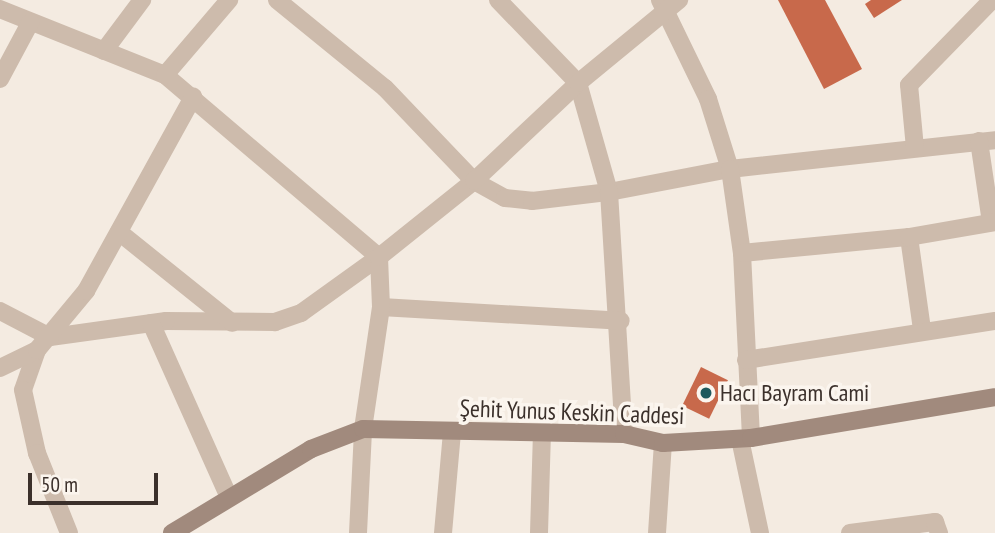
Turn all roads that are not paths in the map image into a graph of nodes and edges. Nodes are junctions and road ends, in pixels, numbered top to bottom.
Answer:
1 (142, 0) edge
2 (229, 0) edge
3 (277, 0) edge
4 (498, 0) edge
5 (992, 0) edge
6 (669, 3) edge
7 (0, 9) edge
8 (30, 23) junction
9 (104, 51) junction
10 (1, 75) edge
11 (165, 75) junction
12 (578, 83) junction
13 (193, 97) junction
14 (987, 140) edge
15 (915, 148) junction
16 (730, 169) junction
17 (474, 181) junction
18 (609, 192) junction
19 (993, 222) edge
20 (119, 232) junction
21 (909, 237) junction
22 (742, 253) junction
23 (379, 257) junction
24 (381, 307) junction
25 (0, 311) edge
26 (621, 321) junction
27 (995, 321) edge
28 (151, 323) junction
29 (232, 323) junction
30 (922, 330) junction
31 (50, 337) junction
32 (37, 350) junction
33 (746, 360) junction
34 (0, 368) edge
35 (995, 397) edge
36 (363, 429) junction
37 (452, 432) junction
38 (542, 434) junction
39 (624, 434) junction
40 (746, 439) junction
41 (663, 443) junction
42 (228, 495) junction
43 (69, 533) edge
44 (172, 533) edge
45 (358, 533) edge
46 (443, 533) edge
47 (539, 533) edge
48 (657, 533) edge
49 (760, 533) edge
50 (850, 533) edge
51 (939, 533) edge

1 - 9 street
2 - 11 street
3 - 17 street
4 - 12 street
5 - 15 street
6 - 12 street
6 - 16 street
7 - 8 street
8 - 9 street
8 - 10 street
9 - 11 street
11 - 13 street
12 - 17 street
12 - 18 street
13 - 20 street
13 - 23 street
14 - 15 street
14 - 19 street
15 - 16 street
16 - 18 street
16 - 22 street
17 - 18 street
17 - 23 street
18 - 26 street
19 - 21 street
20 - 29 street
20 - 31 street
21 - 22 street
21 - 30 street
22 - 33 street
23 - 24 street
23 - 29 street
24 - 26 street
24 - 36 street
25 - 31 street
26 - 39 street
27 - 30 street
28 - 29 street
28 - 31 street
28 - 42 street
30 - 33 street
31 - 32 street
32 - 34 street
32 - 43 street
33 - 40 street
35 - 40 street, Şehit Yunus Keskin Caddesi
36 - 37 street, Şehit Yunus Keskin Caddesi
36 - 42 street, Şehit Yunus Keskin Caddesi
36 - 45 street
37 - 38 street, Şehit Yunus Keskin Caddesi
37 - 46 street
38 - 39 street, Şehit Yunus Keskin Caddesi
38 - 47 street
39 - 41 street, Şehit Yunus Keskin Caddesi
40 - 41 street, Şehit Yunus Keskin Caddesi
40 - 49 street
41 - 48 street
42 - 44 street, Şehit Yunus Keskin Caddesi
50 - 51 street

